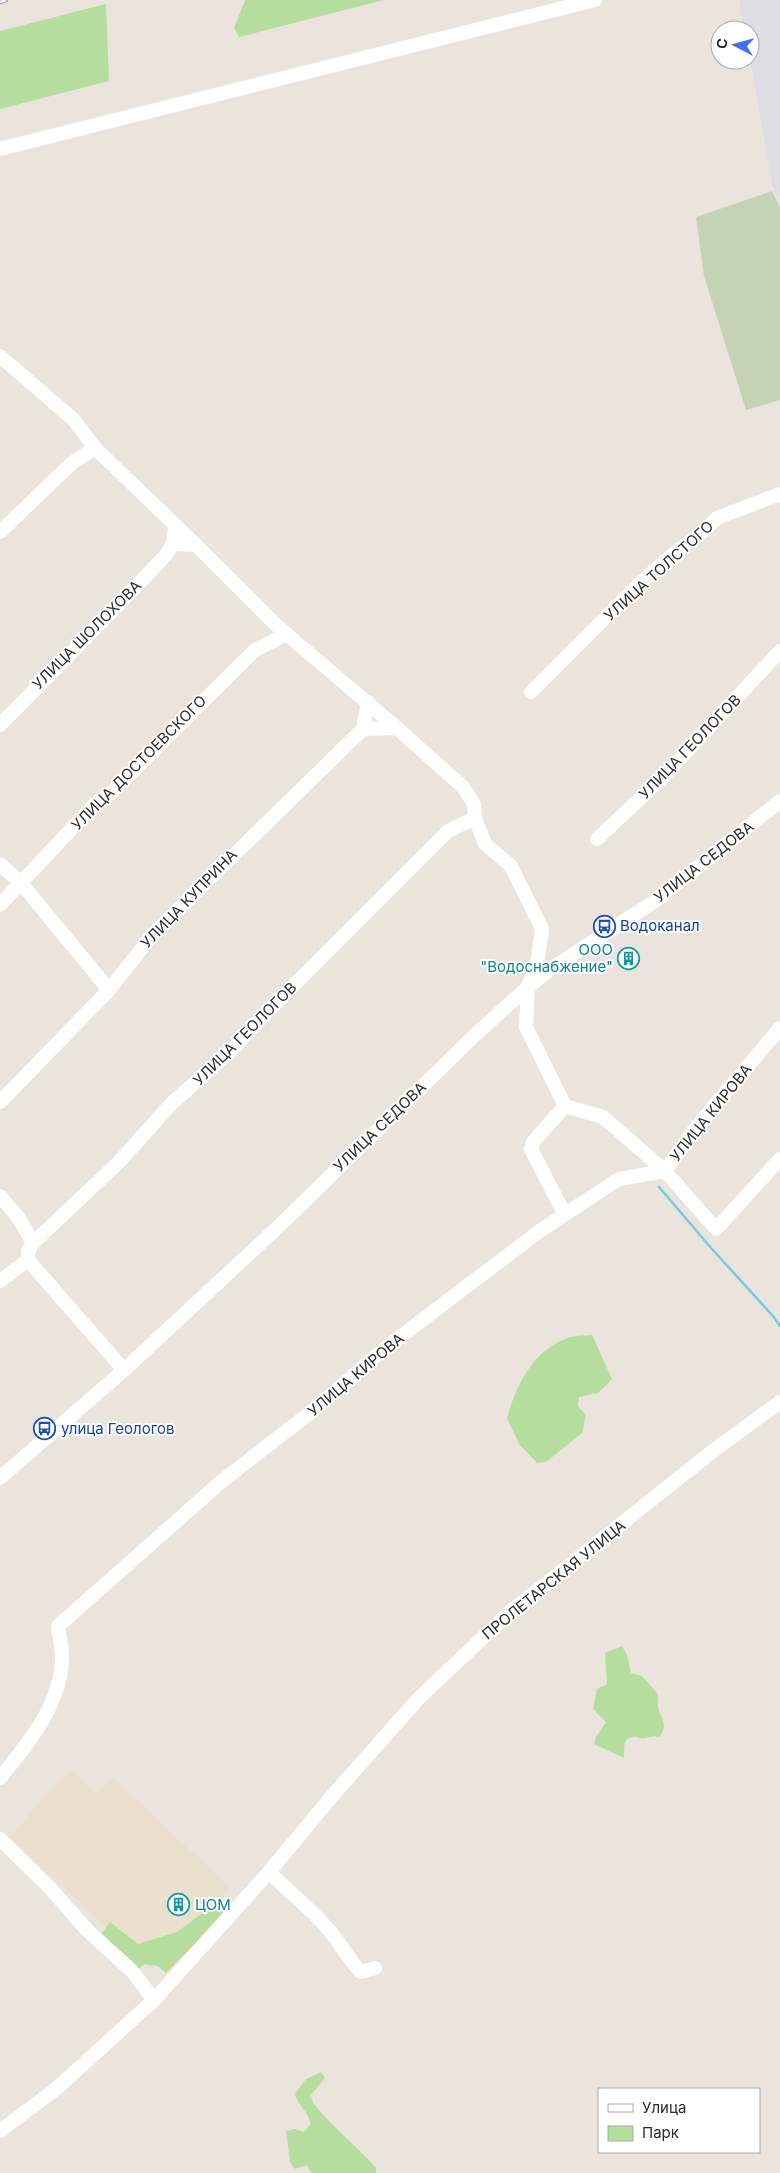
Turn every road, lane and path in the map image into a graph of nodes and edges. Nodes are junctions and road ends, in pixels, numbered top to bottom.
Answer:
1 (595, 0) edge
2 (0, 149) edge
3 (0, 356) edge
4 (95, 448) junction
5 (780, 494) edge
6 (175, 526) junction
7 (0, 532) edge
8 (173, 544) junction
9 (196, 545) junction
10 (287, 634) junction
11 (780, 651) edge
12 (531, 692) dead end
13 (368, 702) junction
14 (0, 725) edge
15 (397, 728) junction
16 (363, 729) junction
17 (780, 801) edge
18 (475, 818) junction
19 (597, 839) dead end
20 (0, 864) edge
21 (21, 883) junction
22 (0, 886) edge
23 (1, 904) edge
24 (543, 967) junction
25 (528, 987) junction
26 (109, 990) junction
27 (780, 1028) edge
28 (0, 1102) edge
29 (565, 1106) junction
30 (780, 1159) edge
31 (665, 1171) junction
32 (0, 1196) edge
33 (564, 1213) junction
34 (33, 1243) junction
35 (28, 1260) junction
36 (0, 1281) edge
37 (124, 1370) junction
38 (780, 1402) edge
39 (0, 1478) edge
40 (0, 1778) edge
41 (0, 1839) edge
42 (269, 1872) junction
43 (375, 1968) dead end
44 (154, 2000) junction
45 (0, 2131) edge

1 - 2 street
3 - 4 street
4 - 6 street
4 - 7 street
5 - 12 street, УЛИЦА ТОЛСТОГО
6 - 8 street
6 - 9 street
8 - 9 street
8 - 14 street, УЛИЦА ШОЛОХОВА
9 - 10 street
10 - 13 street
10 - 21 street, УЛИЦА ДОСТОЕВСКОГО
11 - 19 street, УЛИЦА ГЕОЛОГОВ
13 - 15 street
13 - 16 street
15 - 16 street
15 - 18 street
16 - 26 street, УЛИЦА КУПРИНА
17 - 24 street, УЛИЦА СЕДОВА
18 - 24 street
18 - 34 street, УЛИЦА ГЕОЛОГОВ
20 - 21 street
21 - 23 street, УЛИЦА ДОСТОЕВСКОГО
21 - 26 street
22 - 23 street
24 - 25 street, УЛИЦА СЕДОВА
25 - 29 street
25 - 37 street, УЛИЦА СЕДОВА
26 - 28 street, УЛИЦА КУПРИНА
27 - 31 street, УЛИЦА КИРОВА
29 - 31 street
29 - 33 street
30 - 31 street
31 - 33 street, УЛИЦА КИРОВА
32 - 34 street
33 - 40 street, УЛИЦА КИРОВА
34 - 35 street
35 - 36 street
35 - 37 street
37 - 39 street, УЛИЦА СЕДОВА
38 - 42 street, ПРОЛЕТАРСКАЯ УЛИЦА
41 - 44 street
42 - 43 street
42 - 44 street, ПРОЛЕТАРСКАЯ УЛИЦА
44 - 45 street, ПРОЛЕТАРСКАЯ УЛИЦА

